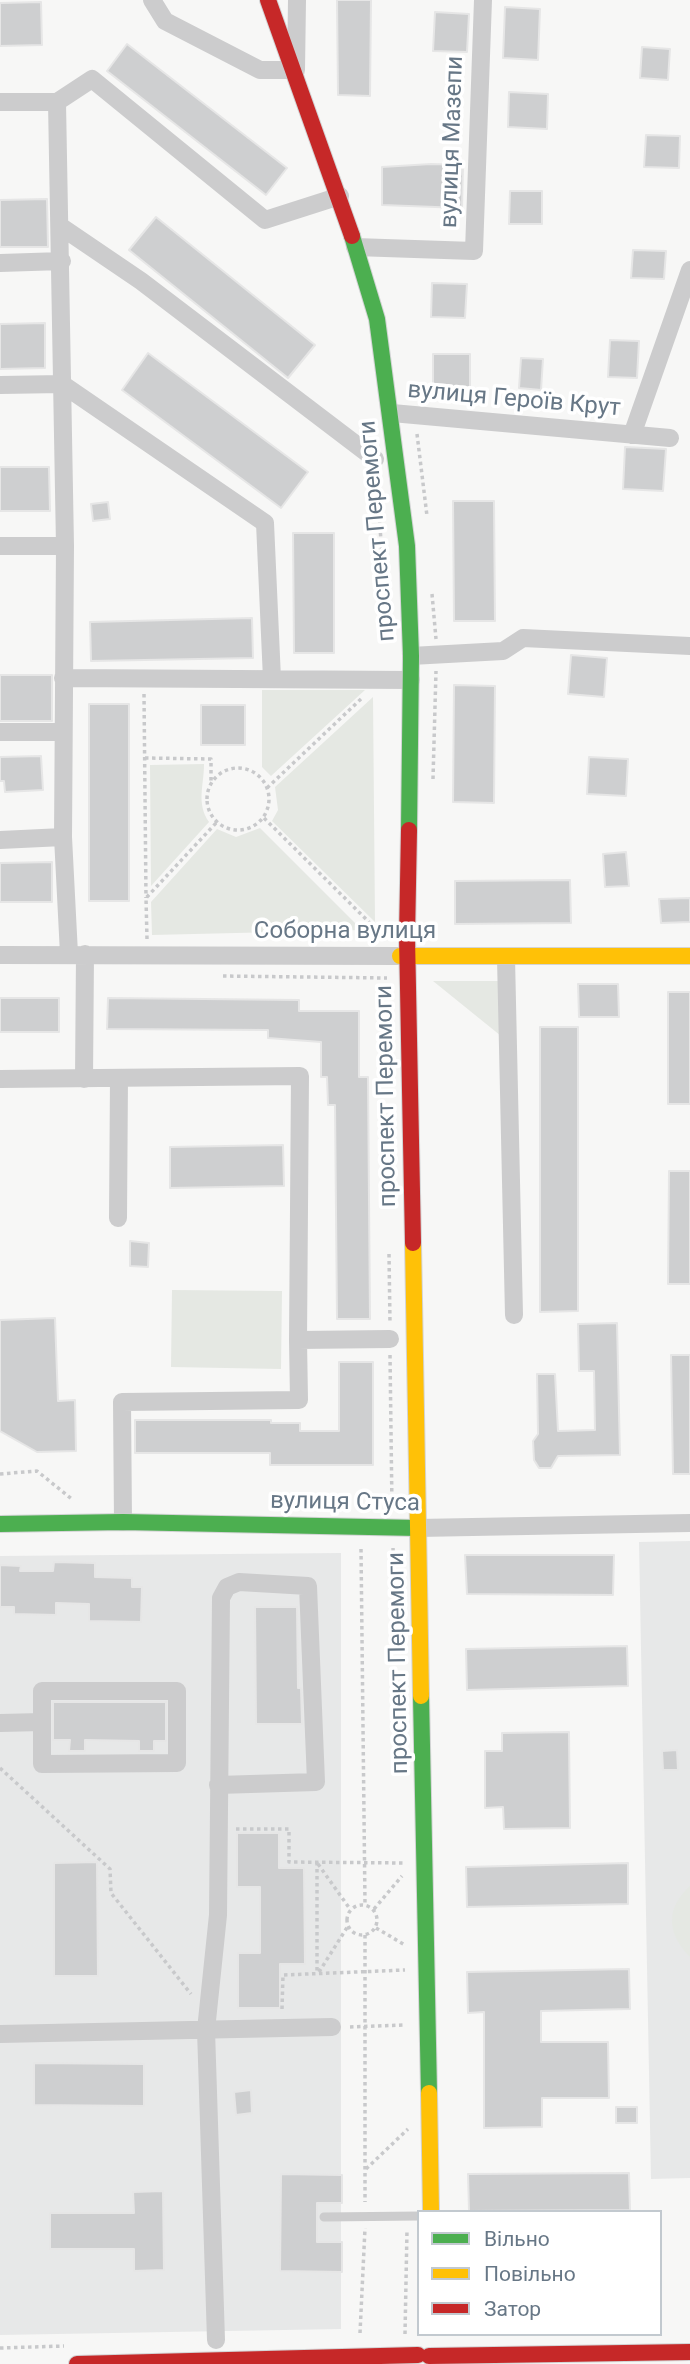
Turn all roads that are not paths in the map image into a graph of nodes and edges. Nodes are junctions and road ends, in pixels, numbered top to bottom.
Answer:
1 (152, 0) edge
2 (268, 0) edge
3 (297, 0) edge
4 (483, 0) edge
5 (296, 70) junction
6 (0, 102) edge
7 (57, 102) junction
8 (340, 196) junction
9 (60, 226) junction
10 (355, 247) junction
11 (62, 261) junction
12 (0, 263) edge
13 (690, 270) edge
14 (62, 384) junction
15 (0, 386) edge
16 (392, 413) junction
17 (632, 435) junction
18 (670, 438) dead end
19 (375, 459) dead end
20 (65, 546) junction
21 (0, 547) edge
22 (690, 646) edge
23 (411, 656) junction
24 (63, 678) junction
25 (272, 679) junction
26 (411, 680) junction
27 (0, 732) edge
28 (62, 732) junction
29 (63, 837) junction
30 (0, 840) edge
31 (77, 954) junction
32 (0, 955) edge
33 (398, 956) junction
34 (690, 956) edge
35 (506, 958) junction
36 (118, 1078) junction
37 (0, 1079) edge
38 (84, 1079) junction
39 (118, 1218) dead end
40 (514, 1315) dead end
41 (390, 1339) dead end
42 (298, 1340) junction
43 (123, 1522) junction
44 (690, 1523) edge
45 (0, 1524) edge
46 (418, 1528) junction
47 (42, 1722) junction
48 (0, 1723) edge
49 (218, 1785) junction
50 (207, 2023) junction
51 (332, 2028) road end
52 (0, 2034) edge
53 (431, 2210) edge
54 (324, 2217) dead end
55 (417, 2217) edge
56 (428, 2336) edge
57 (216, 2340) dead end
58 (690, 2352) edge
59 (425, 2358) edge
60 (77, 2364) edge

1 - 5 street
2 - 5 street, проспект Перемоги
3 - 5 street
4 - 10 street, вулиця Мазепи
5 - 8 street, проспект Перемоги
6 - 7 street
7 - 8 street
7 - 9 street
8 - 10 street, проспект Перемоги
9 - 11 street
9 - 19 street
10 - 16 street, проспект Перемоги
11 - 12 street
11 - 14 street
13 - 17 street, вулиця Героїв Крут
14 - 15 street
14 - 20 street
14 - 25 street
16 - 17 street, вулиця Героїв Крут
16 - 23 street, проспект Перемоги
17 - 18 street, вулиця Героїв Крут
20 - 21 street
20 - 24 street
22 - 23 street
23 - 26 street, проспект Перемоги
24 - 25 street
24 - 28 street
25 - 26 street
26 - 33 street, проспект Перемоги
27 - 28 street
28 - 29 street
29 - 30 street
29 - 31 street
31 - 32 street, Соборна вулиця
31 - 33 street, Соборна вулиця
31 - 38 street
33 - 35 street, Соборна вулиця
33 - 46 street, проспект Перемоги
34 - 35 street, Соборна вулиця
35 - 40 street
36 - 38 street
36 - 39 street
36 - 42 street
37 - 38 street
41 - 42 street
42 - 43 street
43 - 45 street, вулиця Стуса
43 - 46 street, вулиця Стуса
44 - 46 street, вулиця Стуса
46 - 53 street, проспект Перемоги
47 - 47 street
47 - 48 street
49 - 49 street
49 - 50 street
50 - 51 street
50 - 52 street
50 - 57 street
54 - 55 lane
56 - 59 street
58 - 59 street
59 - 60 street

